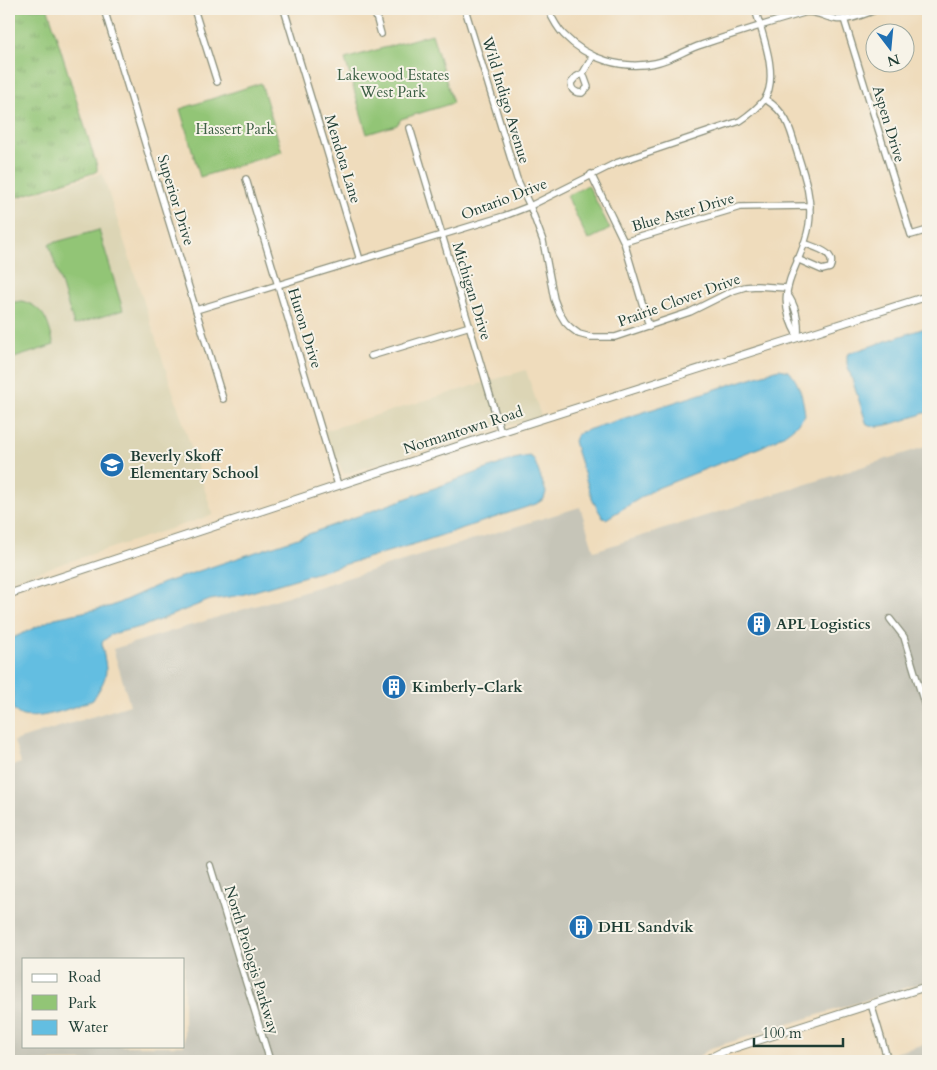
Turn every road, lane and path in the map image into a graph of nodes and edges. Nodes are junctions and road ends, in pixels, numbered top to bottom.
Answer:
1 (104, 9) edge
2 (194, 9) edge
3 (284, 9) edge
4 (374, 9) edge
5 (465, 9) edge
6 (548, 9) edge
7 (755, 9) edge
8 (879, 9) edge
9 (844, 19) junction
10 (760, 26) junction
11 (381, 34) dead end
12 (593, 56) junction
13 (583, 73) dead end
14 (217, 82) dead end
15 (765, 99) junction
16 (410, 128) dead end
17 (591, 174) junction
18 (246, 179) dead end
19 (530, 206) junction
20 (810, 206) junction
21 (928, 230) edge
22 (443, 235) junction
23 (624, 242) junction
24 (804, 243) junction
25 (797, 259) junction
26 (360, 260) junction
27 (279, 285) junction
28 (787, 291) junction
29 (928, 296) edge
30 (196, 310) junction
31 (470, 326) junction
32 (649, 326) junction
33 (579, 334) joint
34 (798, 337) junction
35 (371, 356) dead end
36 (223, 399) dead end
37 (501, 432) junction
38 (338, 485) junction
39 (9, 594) edge
40 (890, 619) dead end
41 (928, 716) edge
42 (210, 865) dead end
43 (928, 986) edge
44 (871, 1004) junction
45 (270, 1061) edge
46 (704, 1061) edge
47 (888, 1061) edge

1 - 30 street, Superior Drive
2 - 14 street
3 - 26 street, Mendota Lane
4 - 11 street
5 - 19 street, Wild Indigo Avenue
6 - 12 street
7 - 10 street
8 - 9 street
9 - 10 street
9 - 21 street, Aspen Drive
10 - 12 street
10 - 15 street
12 - 13 street
15 - 17 street, Ontario Drive
15 - 20 street
16 - 22 street, Michigan Drive
17 - 19 street, Ontario Drive
17 - 23 street
18 - 27 street, Huron Drive
19 - 22 street, Ontario Drive
19 - 33 street, Wild Indigo Avenue
20 - 23 street, Blue Aster Drive
20 - 24 street
22 - 26 street, Ontario Drive
22 - 31 street, Michigan Drive
23 - 32 street
24 - 25 street
24 - 25 street
25 - 28 street
26 - 27 street, Ontario Drive
27 - 30 street, Ontario Drive
27 - 38 street, Huron Drive
28 - 32 street, Prairie Clover Drive
28 - 34 street
29 - 34 street, Normantown Road
30 - 36 street, Superior Drive
31 - 35 street
31 - 37 street, Michigan Drive
32 - 33 street, Prairie Clover Drive
34 - 37 street, Normantown Road
37 - 38 street, Normantown Road
38 - 39 street, Normantown Road
40 - 41 street
42 - 45 street, North Prologis Parkway
43 - 44 street
44 - 46 street
44 - 47 street

